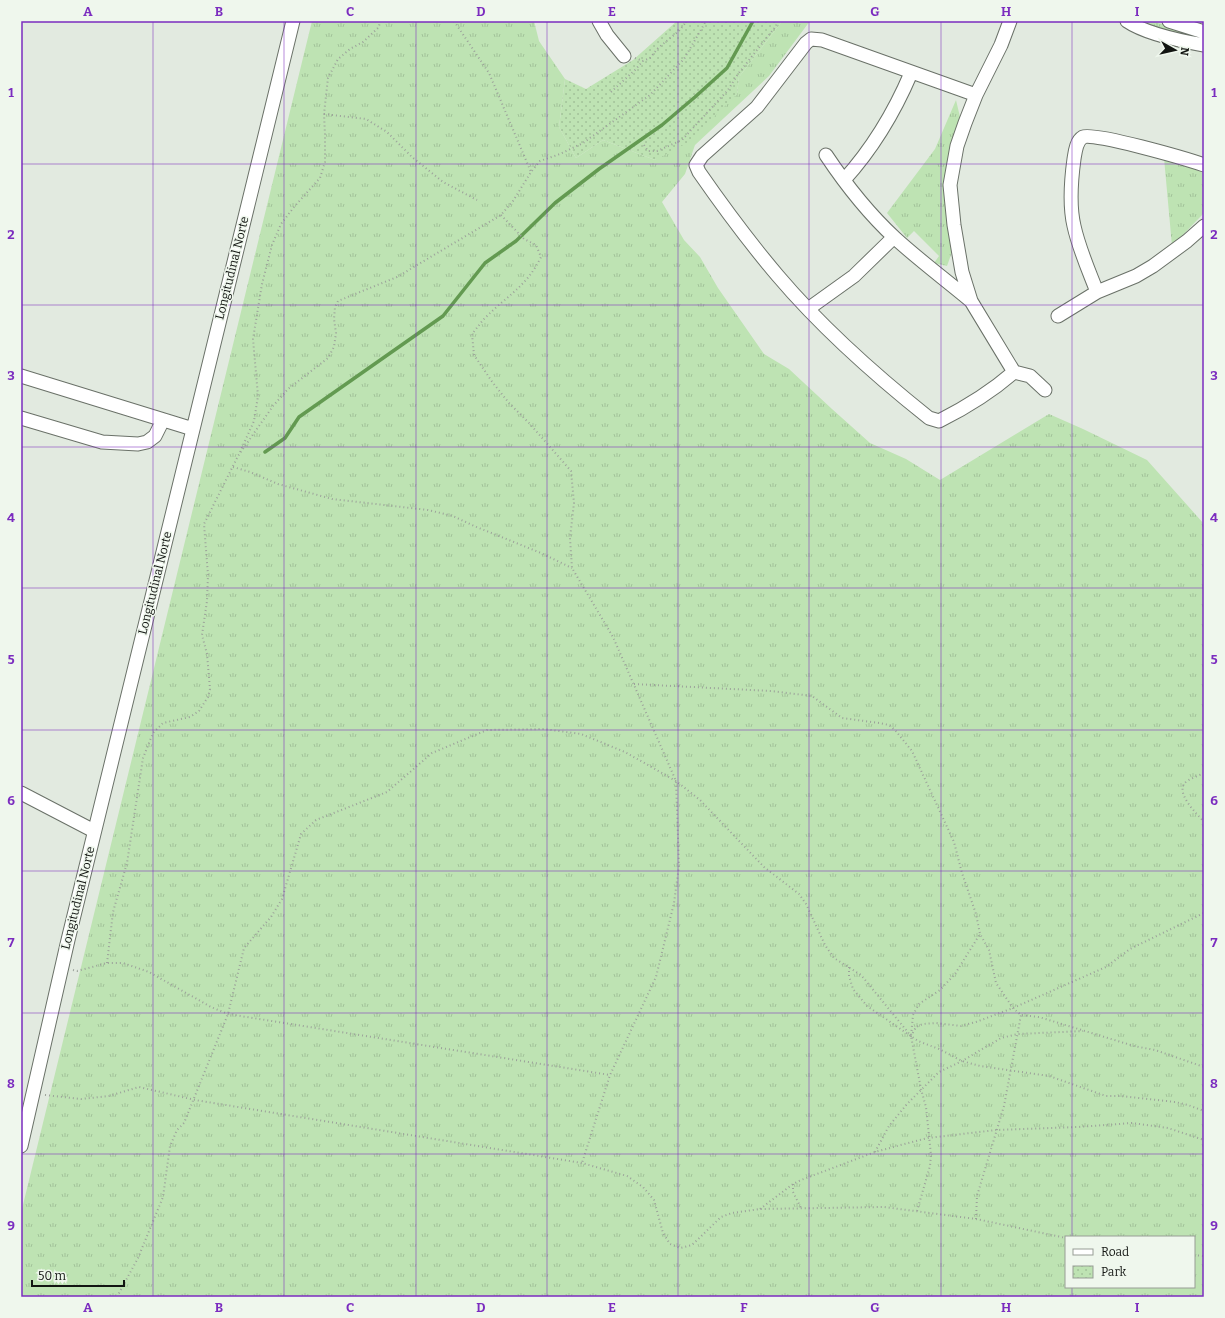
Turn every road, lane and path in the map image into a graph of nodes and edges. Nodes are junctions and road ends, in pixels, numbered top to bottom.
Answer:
1 (293, 21) edge
2 (381, 21) edge
3 (454, 21) edge
4 (599, 21) edge
5 (687, 21) edge
6 (706, 21) edge
7 (777, 21) edge
8 (1010, 21) edge
9 (1127, 21) edge
10 (1169, 21) edge
11 (1204, 32) edge
12 (1204, 45) edge
13 (624, 56) joint
14 (643, 61) junction
15 (911, 73) junction
16 (611, 92) dead end
17 (976, 95) junction
18 (324, 114) junction
19 (644, 145) dead end
20 (826, 155) dead end
21 (1204, 164) edge
22 (531, 172) junction
23 (844, 180) junction
24 (477, 200) dead end
25 (501, 215) junction
26 (1204, 226) edge
27 (894, 237) junction
28 (959, 255) junction
29 (935, 270) junction
30 (1097, 292) junction
31 (970, 301) junction
32 (808, 309) junction
33 (1058, 316) dead end
34 (1014, 372) junction
35 (21, 376) edge
36 (1046, 390) dead end
37 (21, 418) edge
38 (164, 420) junction
39 (193, 429) junction
40 (238, 456) junction
41 (233, 467) junction
42 (572, 568) junction
43 (634, 684) junction
44 (1204, 773) edge
45 (676, 781) junction
46 (21, 793) edge
47 (1204, 822) edge
48 (94, 831) junction
49 (1204, 913) edge
50 (980, 934) junction
51 (107, 963) junction
52 (62, 964) junction
53 (849, 968) junction
54 (1013, 1008) junction
55 (228, 1014) junction
56 (1021, 1015) junction
57 (1087, 1031) junction
58 (1018, 1034) junction
59 (911, 1036) junction
60 (962, 1061) junction
61 (1204, 1067) edge
62 (1012, 1070) junction
63 (610, 1075) junction
64 (921, 1089) junction
65 (27, 1093) edge
66 (195, 1100) junction
67 (1204, 1111) edge
68 (996, 1130) junction
69 (928, 1138) junction
70 (1204, 1140) edge
71 (21, 1146) edge
72 (875, 1152) junction
73 (582, 1163) junction
74 (793, 1184) junction
75 (801, 1208) junction
76 (760, 1209) junction
77 (917, 1211) junction
78 (976, 1219) junction
79 (1065, 1238) edge
80 (117, 1297) edge

1 - 39 street, Longitudinal Norte
2 - 18 path
3 - 22 path
4 - 13 street
5 - 14 path
6 - 22 path
7 - 19 path
8 - 17 street
9 - 12 street
10 - 11 street
13 - 14 path
14 - 16 path
15 - 17 street
15 - 23 street
15 - 32 street
17 - 28 street
18 - 24 path
18 - 40 path
20 - 23 street
21 - 30 street
22 - 25 path
23 - 27 street
25 - 40 path
25 - 42 path
26 - 30 street
27 - 29 street
27 - 32 street
28 - 29 street
28 - 31 street
29 - 31 street
30 - 33 street
31 - 34 street
32 - 34 street
34 - 36 street
35 - 38 street
37 - 38 street
38 - 39 street
39 - 48 street, Longitudinal Norte
40 - 41 path
41 - 42 path
41 - 51 path
42 - 43 path
43 - 45 path
43 - 50 path
44 - 47 path
45 - 53 path
45 - 55 path
45 - 63 path
46 - 48 street
48 - 52 street, Longitudinal Norte
49 - 54 path
50 - 54 path
50 - 59 path
51 - 52 path
51 - 55 path
52 - 65 street, Longitudinal Norte
53 - 59 path
53 - 59 path
54 - 56 path
54 - 59 path
55 - 63 path
55 - 66 path
56 - 57 path
56 - 58 path
57 - 58 path
57 - 61 path
58 - 60 path
58 - 62 path
59 - 60 path
59 - 64 path
60 - 62 path
60 - 64 path
62 - 67 path
62 - 68 path
63 - 73 path
64 - 69 path
64 - 72 path
65 - 66 path
65 - 71 street, Longitudinal Norte
66 - 73 path
66 - 80 path
68 - 69 path
68 - 70 path
68 - 78 path
69 - 72 path
69 - 77 path
72 - 74 path
73 - 76 path
74 - 75 path
74 - 76 path
75 - 76 path
75 - 77 path
77 - 78 path
78 - 79 path

